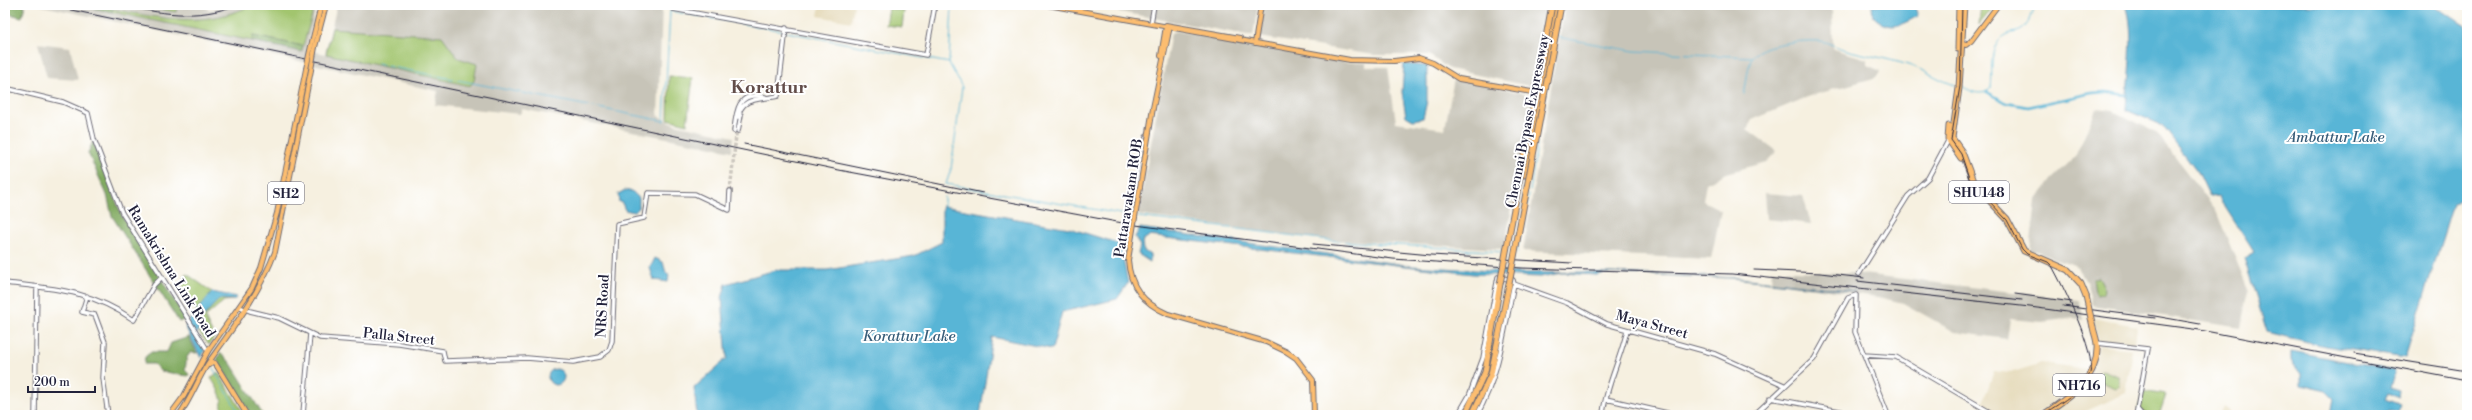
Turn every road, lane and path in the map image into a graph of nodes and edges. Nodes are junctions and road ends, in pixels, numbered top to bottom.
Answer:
1 (321, 5) edge
2 (326, 5) edge
3 (674, 5) edge
4 (935, 5) edge
5 (1048, 5) edge
6 (1060, 5) edge
7 (1154, 5) edge
8 (1261, 5) edge
9 (1552, 5) edge
10 (1559, 5) edge
11 (1959, 5) edge
12 (1964, 5) edge
13 (1998, 5) edge
14 (1151, 23) junction
15 (1168, 27) junction
16 (786, 30) junction
17 (1255, 42) junction
18 (1960, 42) junction
19 (313, 46) junction
20 (309, 69) junction
21 (5, 88) edge
22 (1542, 92) junction
23 (1155, 97) junction
24 (768, 98) junction
25 (1539, 106) junction
26 (738, 117) tunnel mouth
27 (734, 130) dead end
28 (738, 131) dead end
29 (1950, 139) junction
30 (730, 191) tunnel mouth
31 (1859, 274) dead end
32 (162, 277) junction
33 (5, 283) edge
34 (1505, 283) junction
35 (37, 286) junction
36 (87, 296) junction
37 (240, 307) junction
38 (245, 310) junction
39 (1627, 330) junction
40 (310, 334) junction
41 (2096, 341) junction
42 (208, 351) junction
43 (1864, 355) junction
44 (213, 356) junction
45 (573, 362) joint
46 (207, 368) junction
47 (1784, 385) junction
48 (2067, 396) junction
49 (1770, 398) junction
50 (1606, 399) junction
51 (2138, 410) junction
52 (2142, 414) edge
53 (35, 415) edge
54 (108, 415) edge
55 (170, 415) edge
56 (179, 415) edge
57 (247, 415) edge
58 (250, 415) edge
59 (308, 415) edge
60 (1314, 415) edge
61 (1458, 415) edge
62 (1465, 415) edge
63 (1472, 415) edge
64 (1476, 415) edge
65 (1604, 415) edge
66 (1676, 415) edge
67 (1754, 415) edge
68 (1860, 415) edge
69 (1888, 415) edge
70 (1995, 415) edge
71 (2039, 415) edge
72 (2043, 415) edge
73 (2136, 415) edge

1 - 19 main road, SH2
2 - 19 main road, SH2
3 - 16 street
4 - 16 street
5 - 15 main road
6 - 14 main road
7 - 14 street
8 - 17 main road
9 - 34 highway, Chennai Bypass Expressway, bridge
10 - 22 main road
10 - 34 highway, Chennai Bypass Expressway, bridge
11 - 18 highway
12 - 18 highway
13 - 18 main road
14 - 15 main road
15 - 17 main road
15 - 23 main road, Pattaravakam ROB
16 - 24 street
17 - 22 main road
18 - 29 highway
19 - 20 main road, SH2, bridge
20 - 37 main road, SH2
20 - 38 main road, SH2
21 - 32 street, Ramakrishna Link Road
22 - 25 main road
23 - 23 street
23 - 60 main road, Pattaravakam ROB, bridge
24 - 26 street
24 - 27 street
24 - 28 street
25 - 25 main road
25 - 34 highway, bridge
29 - 31 street
29 - 41 highway, SHU148, bridge
30 - 45 street, NRS Road
32 - 36 street
32 - 42 street, Ramakrishna Link Road
33 - 35 street
34 - 39 street, Maya Street
34 - 61 street
34 - 62 highway
34 - 63 highway
34 - 64 street
35 - 36 street
35 - 53 street
36 - 54 street
37 - 38 street, Palla Street
37 - 42 main road, SH2
38 - 40 street, Palla Street
38 - 44 main road, SH2
39 - 47 street, Maya Street
39 - 50 street
40 - 45 street, Palla Street
40 - 59 street
41 - 48 highway, NH716
41 - 51 street
42 - 55 main road, SH2
43 - 47 street
43 - 69 street
43 - 70 street
44 - 46 main road, SH2
44 - 58 main road
46 - 56 main road, SH2
46 - 57 main road
47 - 49 street
48 - 71 highway, NH716
48 - 72 highway, NH716
49 - 67 street
49 - 68 street
50 - 65 street
50 - 66 street
51 - 52 street
51 - 73 street

